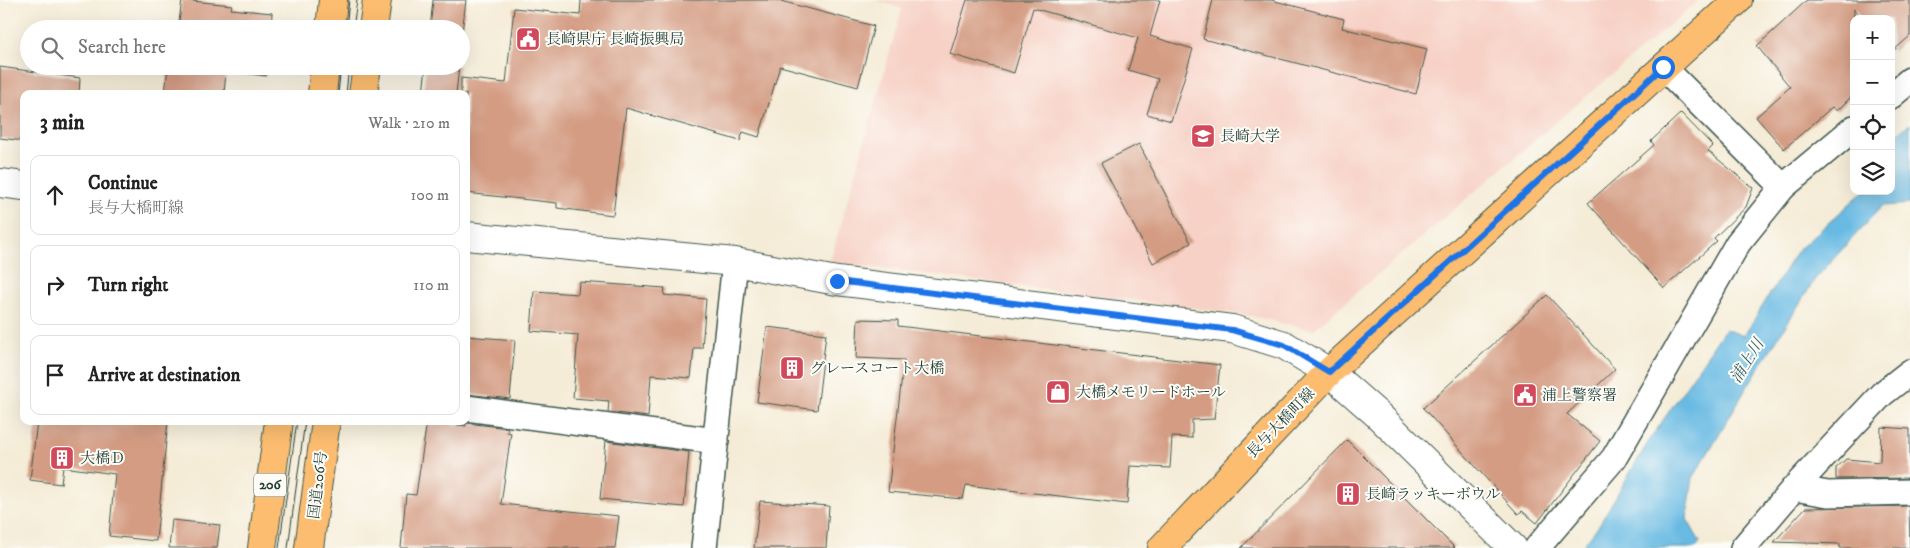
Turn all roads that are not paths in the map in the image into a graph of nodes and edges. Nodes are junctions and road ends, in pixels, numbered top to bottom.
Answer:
1 (333, 0) edge
2 (377, 0) edge
3 (1738, 0) edge
4 (331, 20) edge
5 (374, 20) edge
6 (1663, 67) junction
7 (324, 75) edge
8 (366, 75) edge
9 (1910, 80) edge
10 (322, 90) edge
11 (364, 90) edge
12 (1895, 93) edge
13 (1850, 131) edge
14 (0, 183) edge
15 (20, 186) edge
16 (1783, 187) junction
17 (470, 236) edge
18 (735, 262) junction
19 (1329, 372) junction
20 (1910, 372) edge
21 (470, 409) edge
22 (278, 425) edge
23 (325, 425) edge
24 (716, 441) junction
25 (1794, 488) junction
26 (1910, 492) edge
27 (262, 548) edge
28 (310, 548) edge
29 (704, 548) edge
30 (1162, 548) edge
31 (1513, 548) edge
32 (1537, 548) edge
33 (1743, 548) edge

1 - 4 main road
2 - 5 main road
3 - 6 main road, 長与大橋町線
6 - 16 street
6 - 19 main road, 長与大橋町線
7 - 10 main road
8 - 11 main road
9 - 12 street
13 - 16 street
14 - 15 street
16 - 32 street
17 - 18 street
18 - 19 street
18 - 24 street
19 - 30 main road, 長与大橋町線
19 - 31 street
20 - 25 street
21 - 24 street
22 - 27 main road, 206
23 - 28 main road, 国道206号
24 - 29 street
25 - 26 street
25 - 33 street

